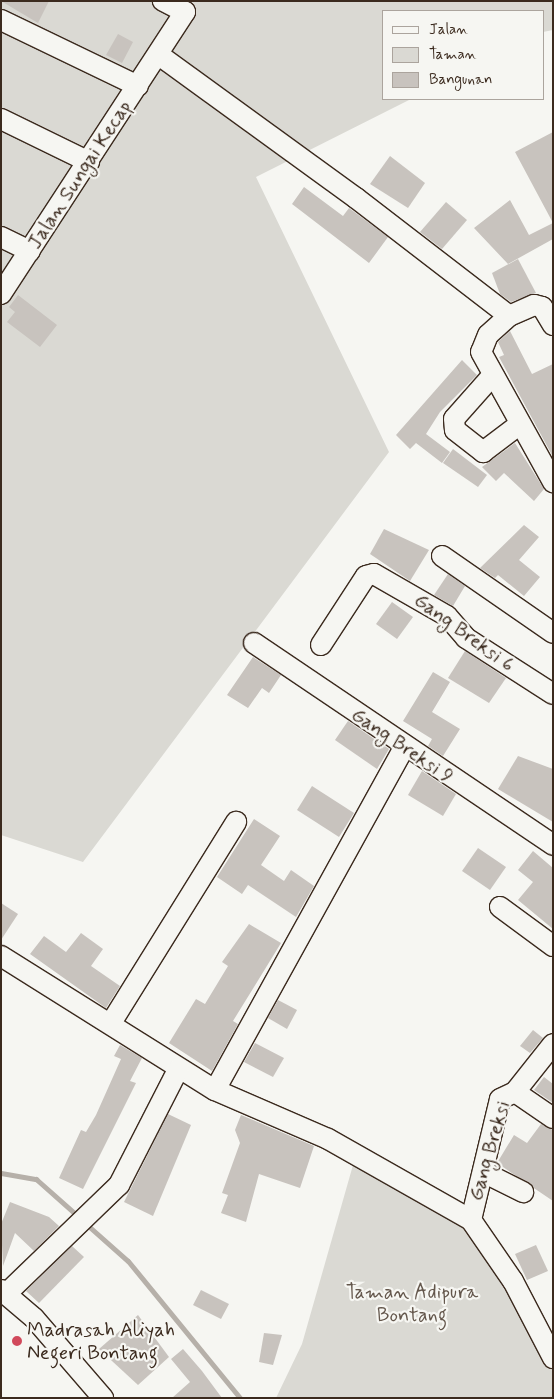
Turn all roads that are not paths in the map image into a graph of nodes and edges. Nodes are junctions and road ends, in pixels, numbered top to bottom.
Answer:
1 (164, 1) edge
2 (1, 20) edge
3 (159, 55) junction
4 (138, 86) junction
5 (1, 119) edge
6 (89, 162) junction
7 (1, 237) edge
8 (30, 252) junction
9 (1, 294) edge
10 (509, 316) junction
11 (553, 325) edge
12 (492, 376) junction
13 (520, 424) junction
14 (553, 482) edge
15 (442, 556) dead end
16 (553, 633) edge
17 (254, 644) dead end
18 (321, 645) dead end
19 (553, 694) edge
20 (404, 747) junction
21 (236, 822) dead end
22 (553, 845) edge
23 (500, 907) dead end
24 (553, 946) edge
25 (1, 956) edge
26 (111, 1023) junction
27 (553, 1044) edge
28 (179, 1068) junction
29 (215, 1090) junction
30 (515, 1092) junction
31 (553, 1118) edge
32 (483, 1172) junction
33 (523, 1192) dead end
34 (471, 1220) junction
35 (4, 1292) edge
36 (553, 1358) edge
37 (103, 1398) edge

1 - 3 street, Jalan Sungai Kecap
2 - 4 street
3 - 4 street, Jalan Sungai Kecap
3 - 10 street
4 - 6 street, Jalan Sungai Kecap
5 - 6 street
6 - 8 street, Jalan Sungai Kecap
7 - 8 street
8 - 9 street, Jalan Sungai Kecap
10 - 11 street
10 - 12 street
12 - 13 street
12 - 13 street
13 - 14 street
15 - 16 street
17 - 20 street, Gang Breksi 9
18 - 19 street, Gang Breksi 6
20 - 22 street, Gang Breksi 9
20 - 29 street
21 - 26 street
23 - 24 street
25 - 26 street
26 - 28 street
27 - 30 street, Gang Breksi
28 - 29 street
28 - 35 street
29 - 34 street
30 - 31 street
30 - 32 street, Gang Breksi
32 - 33 street
32 - 34 street, Gang Breksi
34 - 36 street
35 - 37 street

